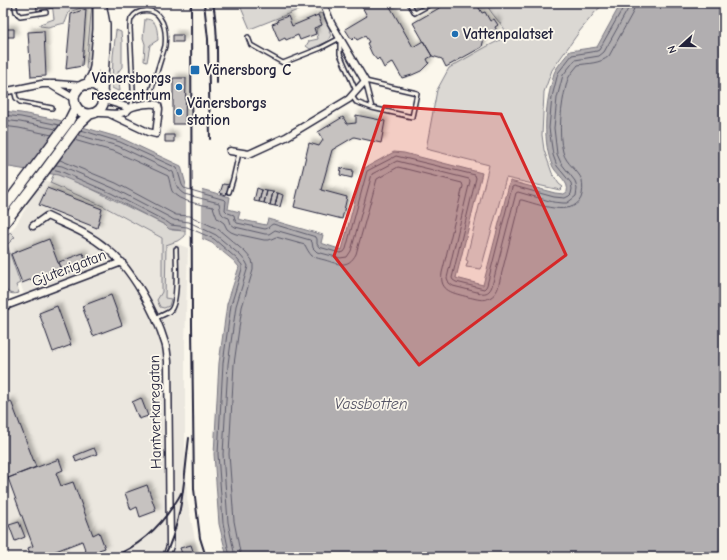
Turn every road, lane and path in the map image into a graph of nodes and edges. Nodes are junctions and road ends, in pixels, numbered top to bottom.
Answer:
1 (14, 3) edge
2 (99, 3) edge
3 (322, 3) edge
4 (409, 3) edge
5 (433, 3) edge
6 (46, 12) dead end
7 (248, 38) dead end
8 (340, 38) junction
9 (365, 81) junction
10 (50, 84) junction
11 (85, 85) junction
12 (14, 90) junction
13 (3, 92) edge
14 (354, 93) junction
15 (103, 96) junction
16 (75, 103) junction
17 (147, 104) junction
18 (52, 108) dead end
19 (130, 108) junction
20 (372, 108) junction
21 (92, 114) junction
22 (110, 114) junction
23 (230, 151) dead end
24 (239, 153) junction
25 (229, 192) dead end
26 (3, 209) edge
27 (3, 225) edge
28 (33, 226) dead end
29 (176, 249) dead end
30 (122, 262) junction
31 (4, 305) edge
32 (156, 318) junction
33 (166, 557) edge

1 - 6 lane
2 - 11 main road
2 - 15 main road
3 - 8 street
4 - 5 lane
7 - 8 lane
8 - 9 street
8 - 14 lane
9 - 14 street
9 - 20 lane
9 - 20 lane
10 - 11 street
10 - 12 street
10 - 16 street
11 - 15 main road
11 - 16 main road
12 - 13 street
12 - 18 lane
14 - 20 lane
14 - 24 street
15 - 19 street
15 - 21 main road
16 - 21 main road
16 - 26 main road
17 - 19 street
17 - 19 lane
17 - 22 street
19 - 22 street
21 - 22 street
21 - 27 main road
23 - 24 street
24 - 25 lane
28 - 30 street, Hantverkaregatan
29 - 32 lane
30 - 31 street, Gjuterigatan
30 - 32 street, Hantverkaregatan
32 - 33 street, Hantverkaregatan

